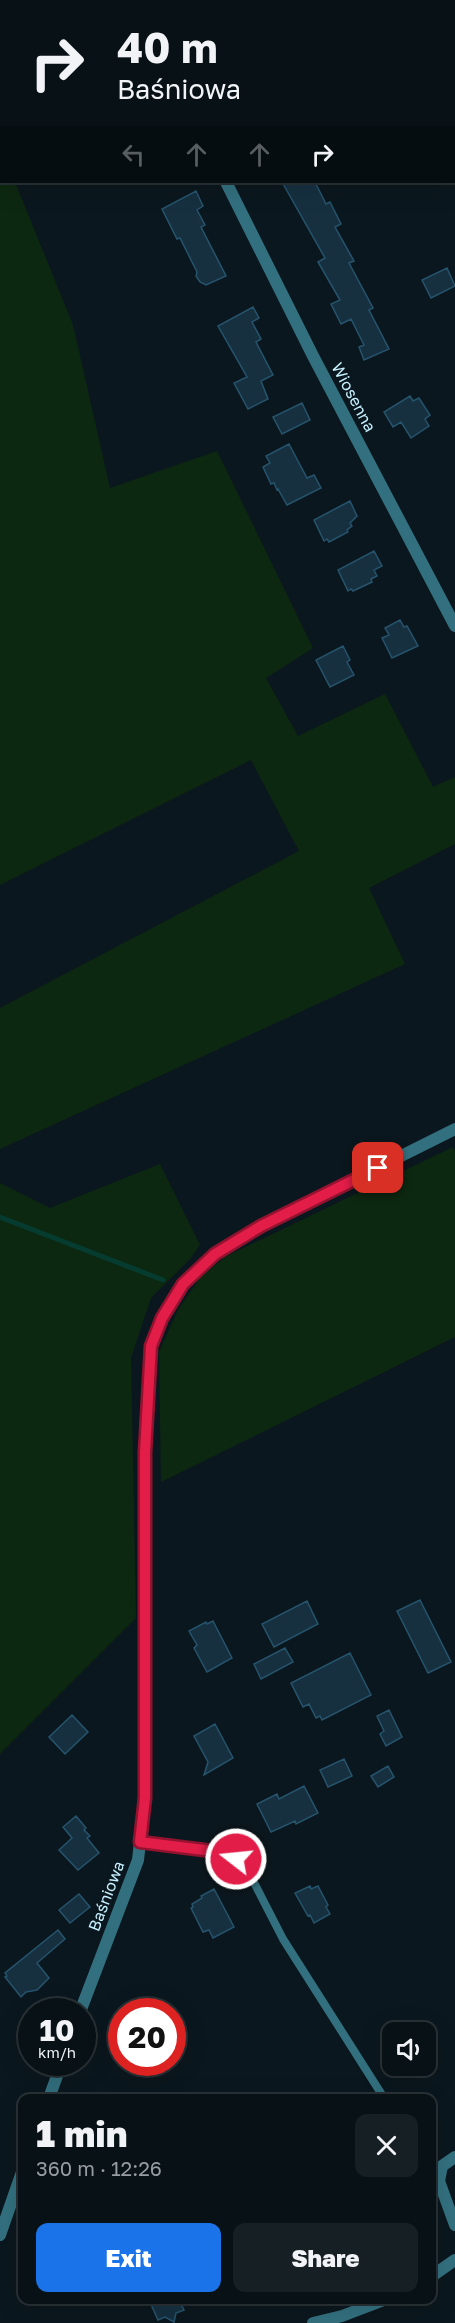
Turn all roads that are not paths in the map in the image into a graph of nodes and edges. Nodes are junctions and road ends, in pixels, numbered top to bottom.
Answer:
1 (226, 183) edge
2 (455, 626) edge
3 (455, 1129) edge
4 (140, 1842) junction
5 (85, 1998) edge
6 (57, 2076) edge
7 (50, 2094) edge
8 (381, 2094) edge
9 (455, 2157) edge
10 (437, 2167) edge
11 (18, 2183) edge
12 (455, 2225) edge
13 (0, 2235) edge
14 (455, 2260) edge
15 (436, 2273) edge
16 (374, 2304) edge
17 (313, 2323) edge

1 - 2 street, Wiosenna
3 - 4 street, Baśniowa
4 - 5 street, Baśniowa
4 - 8 lane
6 - 7 street
9 - 10 street
10 - 12 street
11 - 13 street
14 - 15 street
16 - 17 street

